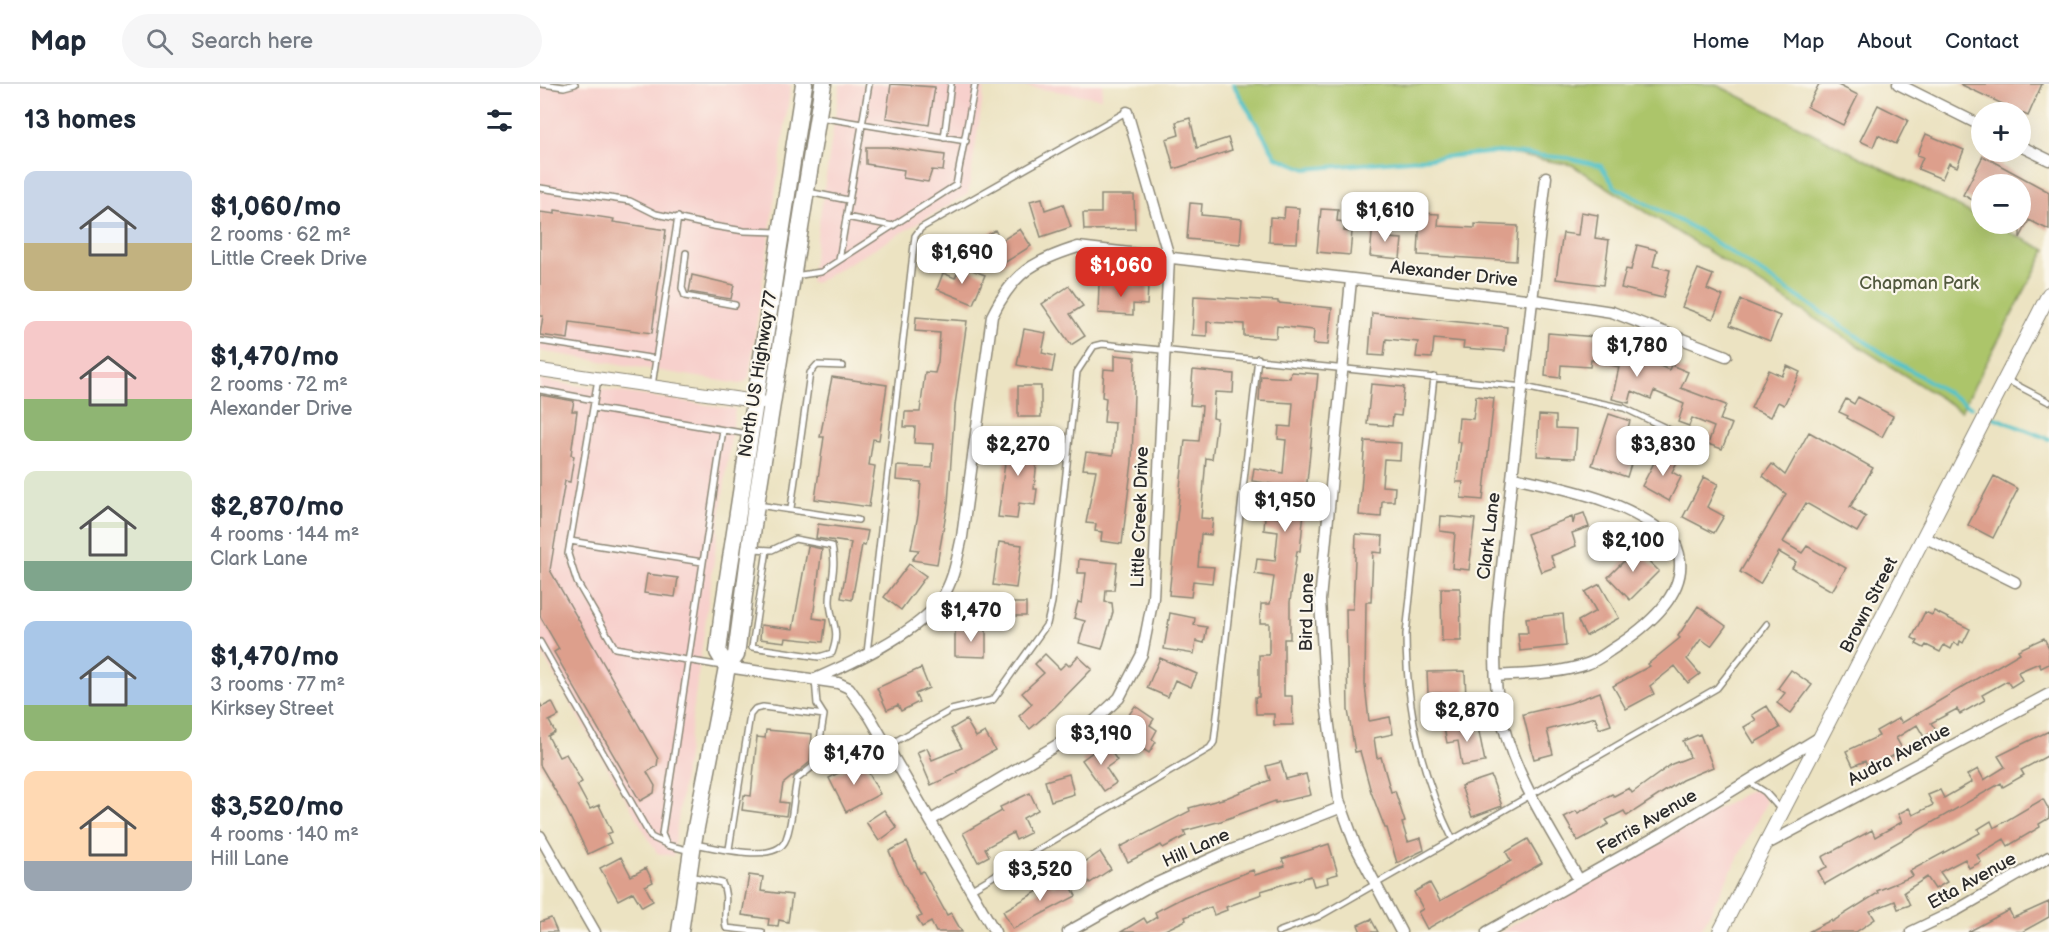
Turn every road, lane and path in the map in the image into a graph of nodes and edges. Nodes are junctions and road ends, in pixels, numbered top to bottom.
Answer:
1 (542, 84) edge
2 (575, 84) edge
3 (804, 84) edge
4 (823, 84) edge
5 (869, 84) edge
6 (951, 84) edge
7 (975, 84) edge
8 (1898, 84) edge
9 (1128, 111) joint
10 (817, 117) junction
11 (1971, 120) edge
12 (862, 123) junction
13 (944, 138) junction
14 (966, 141) junction
15 (2031, 151) edge
16 (2049, 160) edge
17 (1546, 177) dead end
18 (540, 188) edge
19 (806, 192) junction
20 (848, 200) junction
21 (678, 217) junction
22 (846, 217) junction
23 (893, 226) junction
24 (780, 232) junction
25 (686, 253) dead end
26 (1168, 257) junction
27 (839, 260) junction
28 (793, 276) junction
29 (1352, 280) junction
30 (2049, 294) edge
31 (1534, 300) junction
32 (735, 305) dead end
33 (540, 341) edge
34 (1164, 349) junction
35 (1726, 356) dead end
36 (1258, 358) junction
37 (656, 359) junction
38 (843, 366) dead end
39 (1343, 367) junction
40 (540, 370) edge
41 (1434, 377) junction
42 (598, 379) junction
43 (2006, 380) junction
44 (652, 387) junction
45 (1524, 387) junction
46 (540, 390) edge
47 (594, 400) junction
48 (755, 401) junction
49 (2049, 402) edge
50 (772, 404) junction
51 (593, 408) junction
52 (723, 430) junction
53 (1670, 430) dead end
54 (748, 434) junction
55 (1513, 477) junction
56 (756, 504) junction
57 (791, 508) junction
58 (858, 520) dead end
59 (1924, 537) junction
60 (570, 541) junction
61 (759, 549) junction
62 (702, 562) junction
63 (2015, 582) dead end
64 (749, 614) junction
65 (1767, 624) dead end
66 (540, 642) edge
67 (867, 655) junction
68 (687, 660) junction
69 (727, 667) junction
70 (1496, 676) junction
71 (815, 679) junction
72 (2049, 694) edge
73 (824, 715) junction
74 (1822, 736) junction
75 (887, 746) junction
76 (1748, 781) junction
77 (1531, 796) junction
78 (1342, 807) junction
79 (1783, 812) junction
80 (931, 820) junction
81 (540, 836) edge
82 (1453, 840) junction
83 (667, 845) junction
84 (1765, 845) junction
85 (693, 847) junction
86 (729, 849) junction
87 (2049, 857) edge
88 (688, 876) junction
89 (1579, 880) junction
90 (1376, 884) junction
91 (970, 890) junction
92 (596, 932) edge
93 (680, 932) edge
94 (762, 932) edge
95 (995, 932) edge
96 (1068, 932) edge
97 (1278, 932) edge
98 (1401, 932) edge
99 (1487, 932) edge
100 (1720, 932) edge
101 (1911, 932) edge

1 - 2 lane
3 - 24 main road, North US Highway 77
4 - 10 main road, North US Highway 77
5 - 12 lane
6 - 13 lane
7 - 14 lane
8 - 11 street
9 - 26 street, Little Creek Drive
9 - 67 lane
10 - 12 lane
10 - 19 main road, North US Highway 77
12 - 13 lane
12 - 20 lane
13 - 14 lane
14 - 23 lane
15 - 16 street
17 - 31 street, Clark Lane
18 - 21 lane
19 - 20 lane
19 - 28 main road, North US Highway 77
20 - 22 lane
21 - 24 lane
21 - 37 lane
22 - 23 lane
22 - 27 lane
23 - 27 lane
24 - 48 main road, North US Highway 77
25 - 32 lane
26 - 29 street, Alexander Drive
26 - 34 street, Little Creek Drive
26 - 67 street, Alexander Drive
27 - 28 lane
28 - 50 main road, North US Highway 77
29 - 31 street, Alexander Drive
29 - 39 street, Bird Lane
30 - 43 main road, Brown Street
31 - 35 street, Alexander Drive
31 - 45 street, Clark Lane
33 - 37 lane
34 - 36 lane
34 - 75 lane
34 - 80 street, Little Creek Drive
36 - 39 lane
36 - 91 lane
37 - 44 lane
38 - 57 lane
39 - 41 lane
39 - 78 street, Bird Lane
40 - 42 street
41 - 45 lane
41 - 82 lane
42 - 44 street
42 - 47 lane
43 - 49 lane
43 - 59 main road, Brown Street
44 - 48 street
45 - 53 lane
45 - 55 street, Clark Lane
46 - 47 lane
47 - 51 lane
48 - 50 street
48 - 54 main road, North US Highway 77
50 - 56 main road, North US Highway 77
51 - 52 lane
51 - 60 lane
52 - 54 lane
52 - 62 lane
54 - 69 main road, North US Highway 77
55 - 70 street, Clark Lane
55 - 70 street
56 - 57 lane
56 - 61 main road, North US Highway 77
57 - 58 lane
59 - 63 street
59 - 74 main road, Brown Street
60 - 62 lane
60 - 68 lane
61 - 64 main road, North US Highway 77
61 - 64 lane
62 - 68 lane
64 - 69 main road, North US Highway 77
65 - 77 lane
66 - 83 lane
67 - 71 street, Alexander Drive
68 - 69 lane
68 - 83 lane
69 - 71 street
69 - 85 main road, North US Highway 77
70 - 77 street, Clark Lane
71 - 73 lane
71 - 75 street
72 - 84 street, Audra Avenue
73 - 86 lane
73 - 86 lane
74 - 76 street, Ferris Avenue
74 - 79 main road, Brown Street
75 - 80 street
76 - 79 lane
76 - 89 street, Ferris Avenue
77 - 82 lane
77 - 89 street, Clark Lane
78 - 90 street, Bird Lane
78 - 96 street, Hill Lane
79 - 84 main road, Brown Street
80 - 91 street
81 - 92 street
82 - 90 lane
83 - 85 lane
84 - 100 main road, Brown Street
85 - 86 lane
85 - 88 main road, North US Highway 77
87 - 101 street, Etta Avenue
88 - 93 main road, North US Highway 77
88 - 94 lane
89 - 99 street, Ferris Avenue
90 - 97 lane
90 - 98 street, Bird Lane
91 - 95 street

